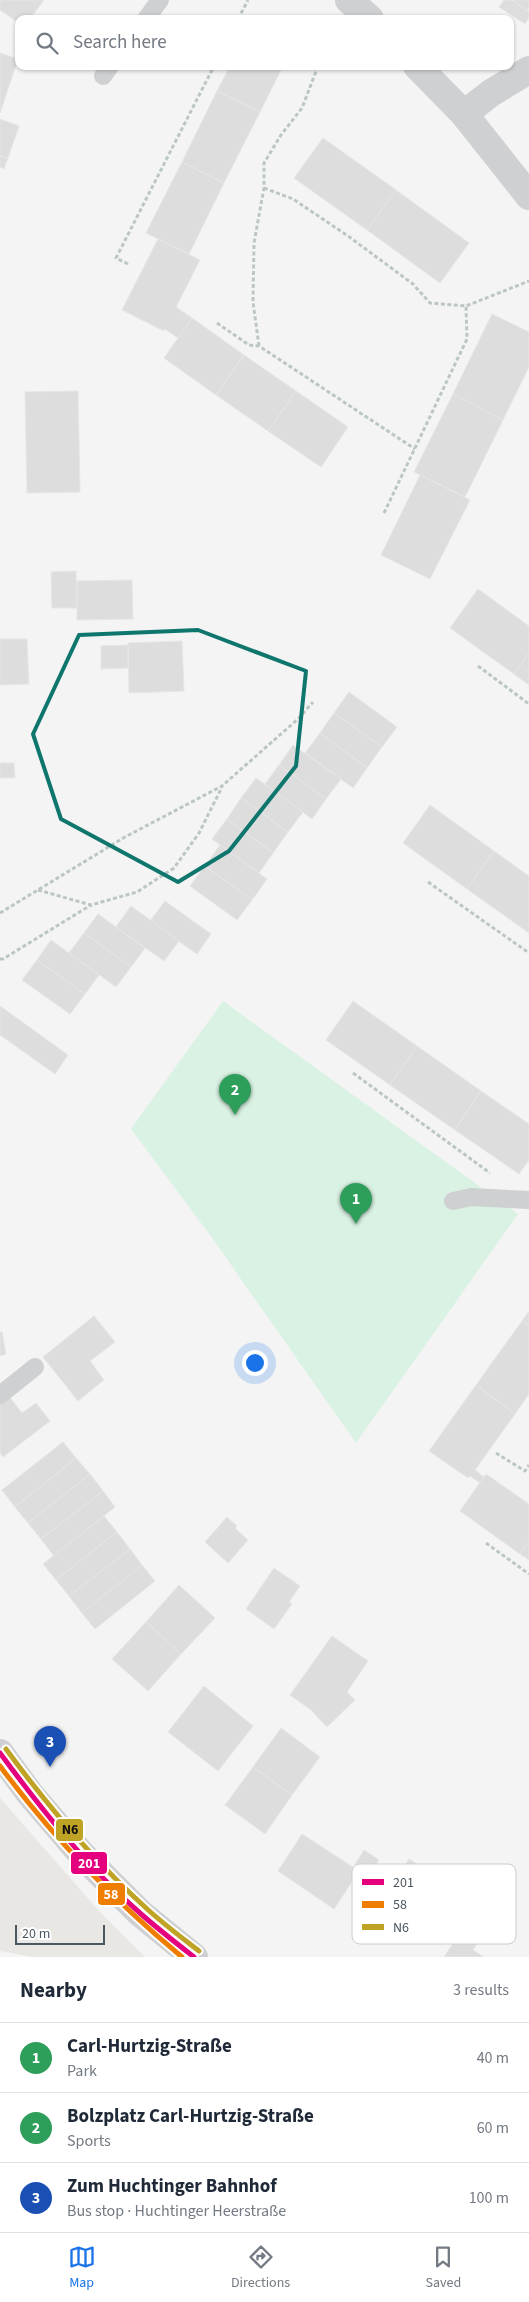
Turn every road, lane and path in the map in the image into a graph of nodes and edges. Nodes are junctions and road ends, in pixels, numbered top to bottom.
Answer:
1 (160, 0) edge
2 (248, 0) edge
3 (349, 0) edge
4 (149, 15) edge
5 (240, 15) edge
6 (366, 15) edge
7 (212, 70) edge
8 (316, 70) edge
9 (421, 70) edge
10 (529, 70) edge
11 (464, 114) junction
12 (264, 188) junction
13 (529, 196) edge
14 (128, 264) dead end
15 (529, 281) edge
16 (466, 306) junction
17 (217, 323) dead end
18 (259, 346) junction
19 (415, 449) junction
20 (384, 513) dead end
21 (478, 666) dead end
22 (313, 702) dead end
23 (529, 704) edge
24 (222, 786) junction
25 (428, 882) dead end
26 (38, 890) junction
27 (91, 905) junction
28 (0, 913) edge
29 (529, 953) edge
30 (0, 958) edge
31 (353, 1073) dead end
32 (528, 1200) edge
33 (454, 1201) dead end
34 (35, 1367) dead end
35 (0, 1395) edge
36 (496, 1453) dead end
37 (529, 1465) edge
38 (486, 1543) dead end
39 (529, 1574) edge
40 (0, 1753) edge
41 (194, 1957) edge

1 - 4 lane
2 - 5 path
3 - 6 street
7 - 14 path
8 - 12 path
9 - 11 street
10 - 11 street
11 - 13 street
12 - 16 path
12 - 18 path
15 - 16 path
16 - 19 path
17 - 18 path
18 - 19 path
19 - 20 path
21 - 23 path
22 - 24 path
24 - 26 path
24 - 27 path
25 - 29 path
26 - 27 path
26 - 28 path
27 - 30 path
31 - 32 path
32 - 33 lane
34 - 35 lane
36 - 37 path
38 - 39 path
40 - 41 main road

